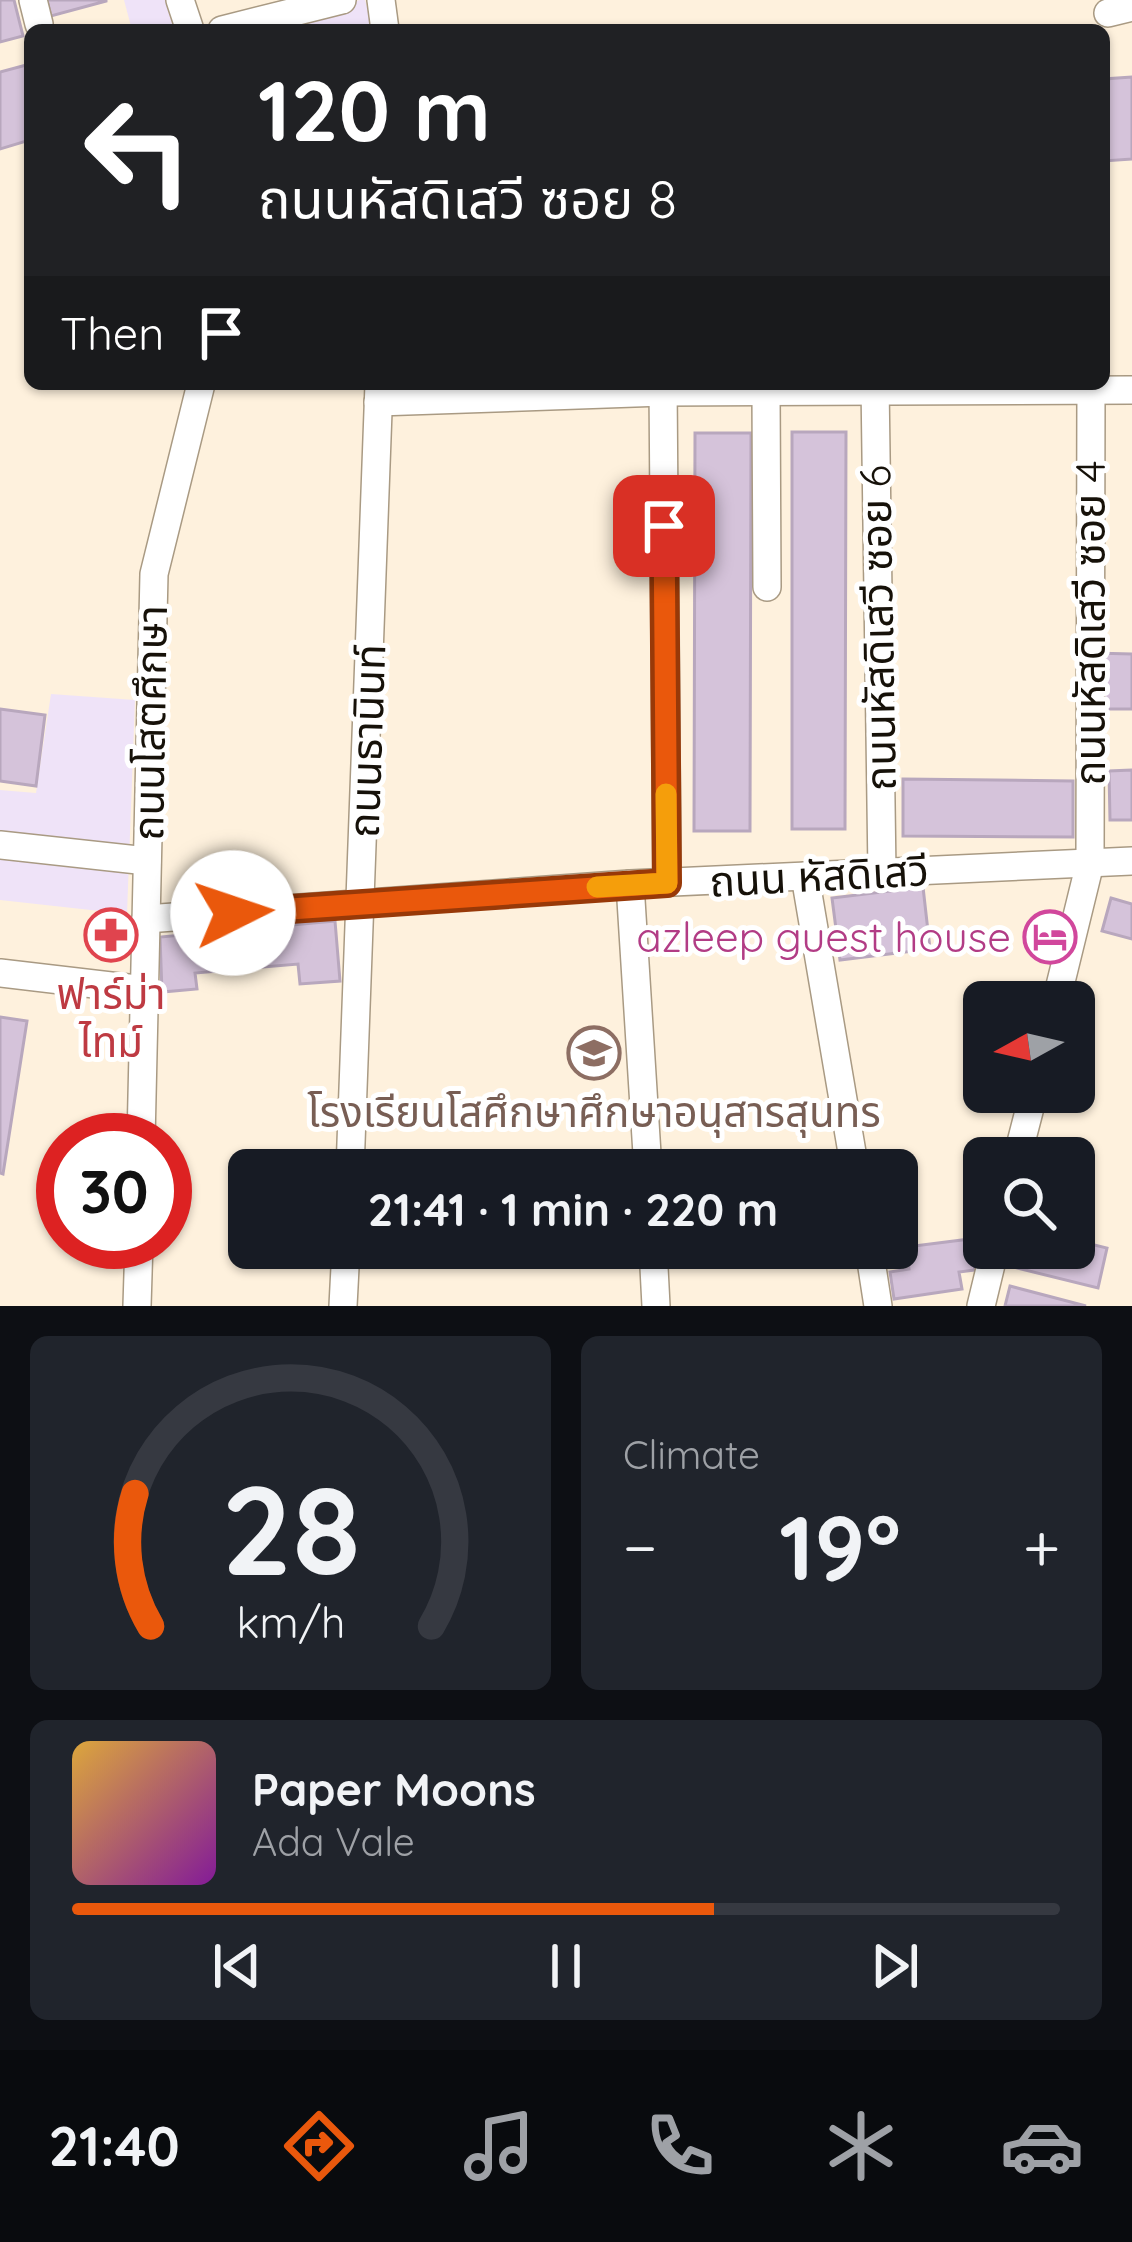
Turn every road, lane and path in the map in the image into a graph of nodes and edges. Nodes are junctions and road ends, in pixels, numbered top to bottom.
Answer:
1 (342, 0) edge
2 (273, 9) edge
3 (237, 24) edge
4 (200, 390) edge
5 (549, 390) edge
6 (663, 390) edge
7 (714, 390) edge
8 (839, 390) edge
9 (875, 390) edge
10 (1091, 390) edge
11 (766, 392) junction
12 (378, 393) edge
13 (767, 587) dead end
14 (0, 844) edge
15 (147, 861) junction
16 (1132, 861) edge
17 (1090, 863) junction
18 (882, 873) junction
19 (805, 876) junction
20 (667, 883) junction
21 (630, 884) junction
22 (362, 904) junction
23 (146, 919) junction
24 (0, 973) edge
25 (1061, 981) edge
26 (145, 990) junction
27 (142, 1113) edge
28 (351, 1149) edge
29 (647, 1149) edge
30 (851, 1149) edge
31 (138, 1269) edge
32 (345, 1269) edge
33 (654, 1269) edge
34 (872, 1269) edge
35 (990, 1269) edge
36 (137, 1306) edge
37 (344, 1306) edge
38 (656, 1306) edge
39 (878, 1306) edge
40 (981, 1306) edge

1 - 2 street
2 - 3 street
4 - 15 street, ถนนโสตศึกษา
5 - 12 street
6 - 20 street
7 - 11 street
8 - 11 street
9 - 18 street, ถนนหัสดิเสวี ซอย 6
10 - 17 street, ถนนหัสดิเสวี ซอย 4
11 - 13 street
12 - 22 street, ถนนธานินท์
14 - 15 street
15 - 23 street, ถนนโสตศึกษา
16 - 17 street, ถนน หัสดิเสวี
17 - 18 street, ถนน หัสดิเสวี
17 - 25 street, ถนนหัสดิเสวี ซอย 4
18 - 19 street, ถนน หัสดิเสวี
19 - 20 street, ถนน หัสดิเสวี
19 - 30 street
20 - 21 street, ถนน หัสดิเสวี
21 - 22 street, ถนน หัสดิเสวี
21 - 29 street
22 - 23 street, ถนน หัสดิเสวี
22 - 28 street, ถนนธานินท์
23 - 26 street, ถนนโสตศึกษา
24 - 26 street
26 - 27 street, ถนนโสตศึกษา
31 - 36 street
32 - 37 street
33 - 38 street
34 - 39 street
35 - 40 street

